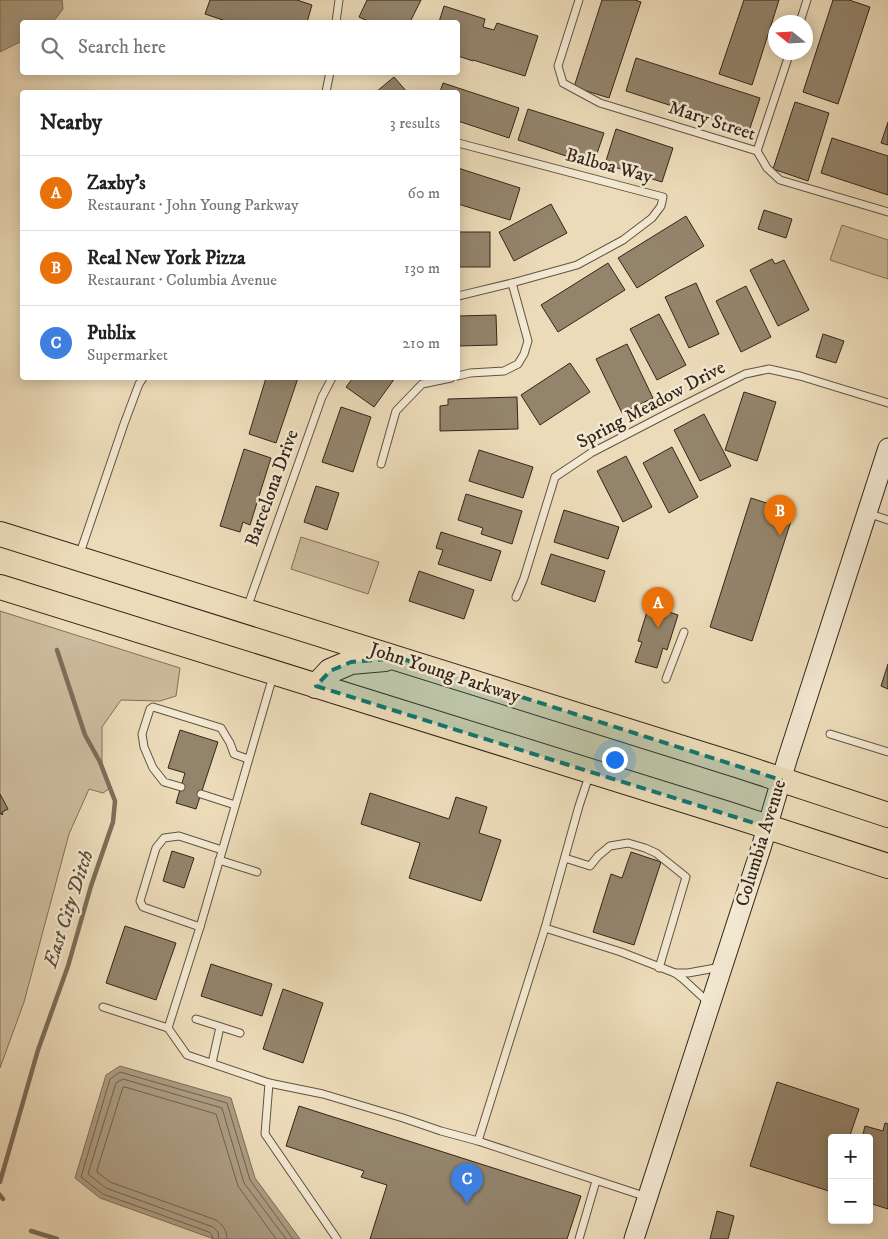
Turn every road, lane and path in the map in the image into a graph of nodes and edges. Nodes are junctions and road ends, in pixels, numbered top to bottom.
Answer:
1 (339, 0) edge
2 (578, 0) edge
3 (807, 0) edge
4 (802, 15) edge
5 (336, 20) edge
6 (787, 60) edge
7 (329, 75) edge
8 (326, 90) edge
9 (460, 144) edge
10 (757, 151) junction
11 (888, 212) edge
12 (512, 283) junction
13 (460, 296) edge
14 (460, 376) edge
15 (142, 380) edge
16 (331, 380) edge
17 (441, 380) edge
18 (888, 403) edge
19 (888, 448) edge
20 (381, 464) dead end
21 (867, 513) junction
22 (888, 520) edge
23 (0, 534) edge
24 (78, 559) junction
25 (0, 587) edge
26 (516, 597) dead end
27 (246, 610) junction
28 (684, 632) dead end
29 (400, 658) junction
30 (274, 673) junction
31 (666, 679) dead end
32 (316, 686) junction
33 (830, 734) dead end
34 (888, 752) edge
35 (248, 759) junction
36 (590, 772) junction
37 (781, 780) junction
38 (180, 787) dead end
39 (201, 794) dead end
40 (235, 805) junction
41 (888, 815) edge
42 (767, 827) junction
43 (222, 850) junction
44 (565, 858) junction
45 (219, 860) junction
46 (888, 866) edge
47 (257, 872) dead end
48 (200, 927) junction
49 (545, 928) junction
50 (721, 967) junction
51 (659, 968) junction
52 (675, 973) junction
53 (710, 1003) junction
54 (103, 1007) dead end
55 (196, 1019) dead end
56 (220, 1027) junction
57 (168, 1028) junction
58 (240, 1033) dead end
59 (212, 1063) junction
60 (269, 1083) junction
61 (478, 1141) junction
62 (596, 1181) junction
63 (647, 1197) junction
64 (337, 1239) edge
65 (580, 1239) edge
66 (634, 1239) edge

1 - 5 lane
2 - 10 lane, Mary Street
3 - 4 lane
6 - 10 lane
7 - 8 lane
9 - 12 lane, Balboa Way
10 - 11 lane, Mary Street
12 - 13 lane
12 - 14 lane
15 - 24 lane
16 - 27 lane, Barcelona Drive
17 - 20 lane
18 - 26 lane, Spring Meadow Drive
19 - 21 street, Columbia Avenue
21 - 22 lane
21 - 37 street, Columbia Avenue
23 - 24 highway, John Young Parkway
24 - 27 highway, John Young Parkway
25 - 30 highway
27 - 29 highway, John Young Parkway
28 - 31 lane
29 - 32 highway
29 - 37 highway, John Young Parkway
30 - 32 highway
30 - 35 lane
32 - 36 highway
33 - 34 lane
35 - 38 lane
35 - 40 lane
36 - 42 highway
36 - 44 lane
37 - 41 highway, John Young Parkway
37 - 42 street, Columbia Avenue
39 - 40 lane
40 - 43 lane
42 - 46 highway
42 - 50 street, Columbia Avenue
43 - 45 lane
43 - 48 lane
44 - 49 lane
44 - 51 lane
45 - 47 lane
45 - 48 lane
48 - 57 lane
49 - 51 lane
49 - 61 lane
50 - 52 lane
50 - 53 street, Columbia Avenue
51 - 52 lane
52 - 53 lane
53 - 63 street, Columbia Avenue
54 - 57 lane
55 - 56 lane
56 - 58 lane
56 - 59 lane
57 - 59 lane
59 - 60 lane
60 - 61 lane
60 - 64 lane
61 - 62 lane
62 - 63 lane
62 - 65 lane
63 - 66 street, Columbia Avenue

